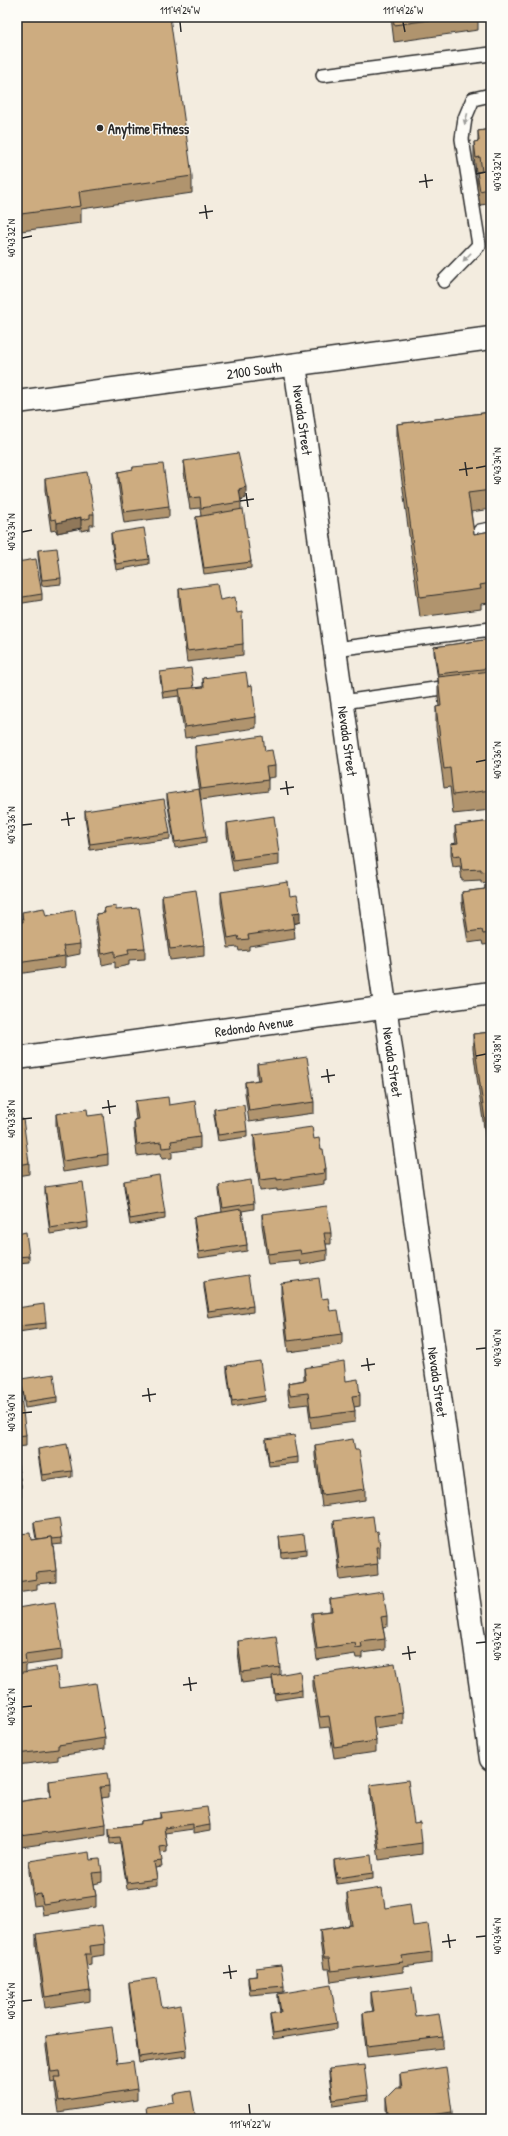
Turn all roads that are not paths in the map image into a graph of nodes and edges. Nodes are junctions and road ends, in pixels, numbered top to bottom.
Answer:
1 (491, 54) edge
2 (323, 75) dead end
3 (491, 95) edge
4 (444, 281) dead end
5 (491, 338) edge
6 (295, 364) junction
7 (17, 402) edge
8 (491, 629) edge
9 (335, 649) junction
10 (491, 681) edge
11 (343, 702) junction
12 (491, 994) edge
13 (385, 1008) junction
14 (17, 1058) edge
15 (491, 1759) edge

1 - 2 lane
3 -> 4 lane
5 - 6 street, 2100 South
6 - 7 street, 2100 South
6 - 9 street, Nevada Street
8 - 9 lane
9 - 11 street, Nevada Street
10 - 11 lane
11 - 13 street, Nevada Street
12 - 13 street, Redondo Avenue
13 - 14 street, Redondo Avenue
13 - 15 street, Nevada Street

